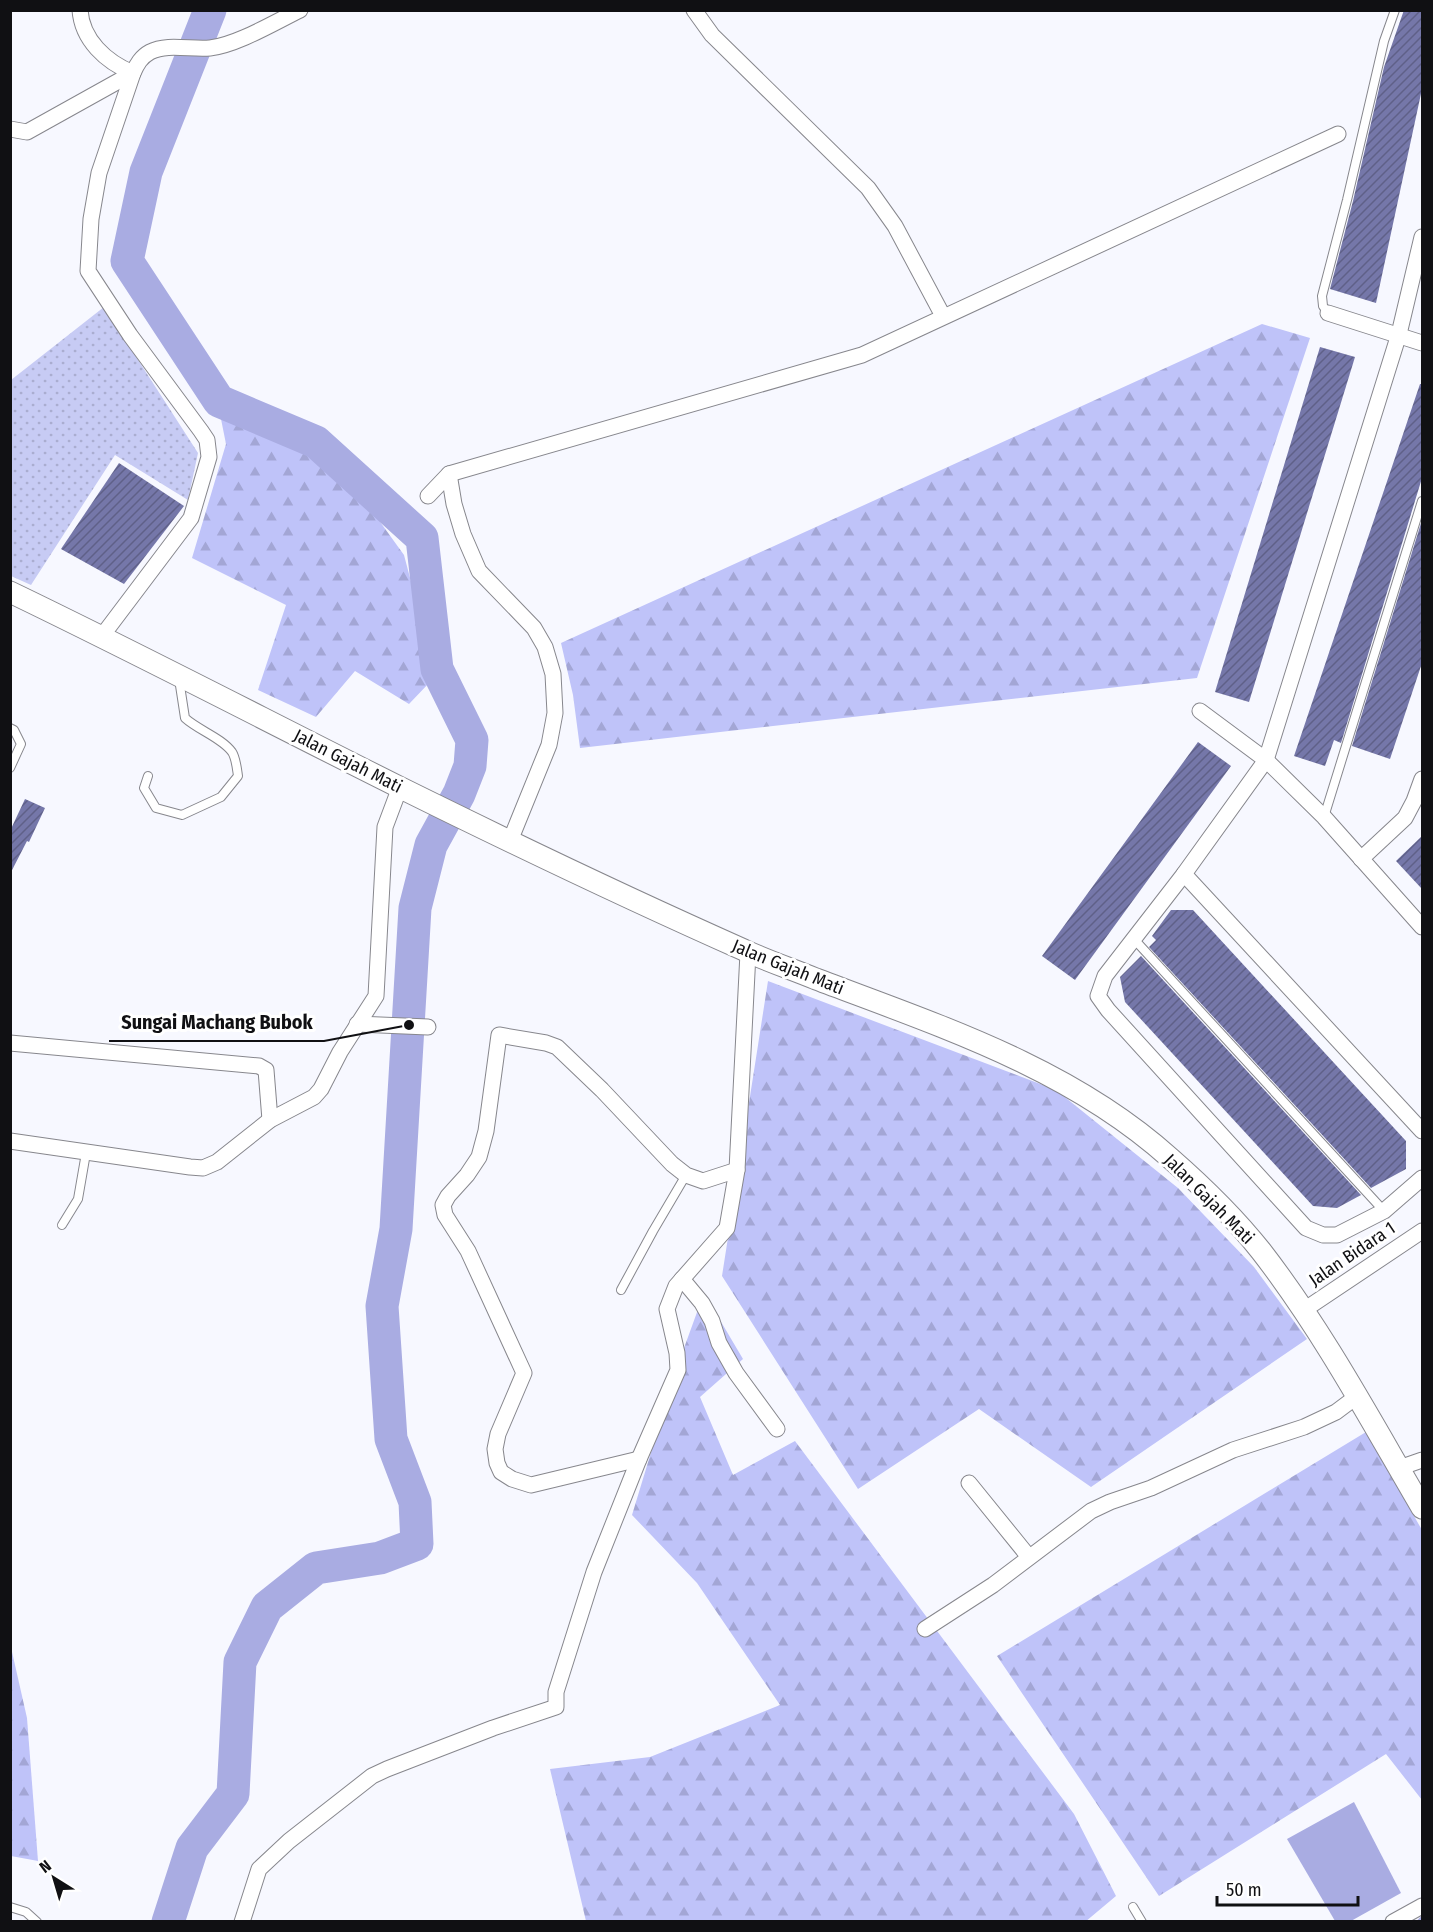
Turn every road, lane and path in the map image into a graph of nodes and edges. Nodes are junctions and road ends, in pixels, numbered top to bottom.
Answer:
1 (80, 10) edge
2 (300, 10) edge
3 (694, 10) edge
4 (1395, 10) edge
5 (133, 73) junction
6 (10, 129) edge
7 (1338, 134) dead end
8 (1422, 237) edge
9 (1421, 253) edge
10 (1328, 313) joint
11 (943, 316) junction
12 (1400, 334) junction
13 (1422, 343) edge
14 (449, 474) junction
15 (428, 496) dead end
16 (1422, 501) edge
17 (10, 592) edge
18 (102, 636) junction
19 (178, 675) junction
20 (1200, 711) dead end
21 (10, 728) edge
22 (1266, 760) junction
23 (10, 768) edge
24 (148, 776) dead end
25 (1422, 779) edge
26 (400, 787) junction
27 (1324, 817) junction
28 (510, 841) junction
29 (1361, 859) junction
30 (1184, 873) junction
31 (1422, 927) edge
32 (1133, 938) junction
33 (748, 952) junction
34 (357, 1024) junction
35 (428, 1028) dead end
36 (10, 1043) edge
37 (270, 1120) junction
38 (1422, 1131) edge
39 (10, 1141) edge
40 (86, 1153) junction
41 (736, 1170) junction
42 (686, 1175) junction
43 (1422, 1178) edge
44 (1384, 1211) junction
45 (62, 1225) dead end
46 (1422, 1231) edge
47 (682, 1279) junction
48 (621, 1290) dead end
49 (1304, 1310) junction
50 (1356, 1397) junction
51 (777, 1429) dead end
52 (639, 1459) junction
53 (1422, 1460) edge
54 (1399, 1468) junction
55 (969, 1483) dead end
56 (1422, 1508) edge
57 (1029, 1557) junction
58 (925, 1629) dead end
59 (1422, 1906) edge
60 (10, 1907) edge
61 (1133, 1907) dead end
62 (37, 1922) edge
63 (242, 1922) edge
64 (1142, 1922) edge
65 (1393, 1922) edge

1 - 5 street
2 - 5 street
3 - 11 street
4 - 10 lane
5 - 6 street
5 - 18 street
7 - 11 street
8 - 9 street
9 - 12 street
10 - 12 street
11 - 14 street
12 - 13 street
12 - 22 street
14 - 15 street
14 - 28 street
16 - 27 lane
17 - 18 main road, Jalan Gajah Mati
18 - 19 main road, Jalan Gajah Mati
19 - 24 lane
19 - 26 main road, Jalan Gajah Mati
20 - 22 street
21 - 23 lane
22 - 27 street
22 - 30 street
25 - 29 street
26 - 28 main road, Jalan Gajah Mati
26 - 34 street
27 - 29 street
28 - 33 main road, Jalan Gajah Mati
29 - 31 street
30 - 32 street
30 - 38 street
32 - 44 lane
32 - 44 street
33 - 41 street
33 - 49 main road, Jalan Gajah Mati
34 - 35 street
34 - 37 street
36 - 37 street
37 - 40 street
39 - 40 street
40 - 45 lane
41 - 42 street
41 - 47 street
42 - 48 lane
42 - 52 street
43 - 44 street
46 - 49 street, Jalan Bidara 1
47 - 51 street
47 - 52 street
49 - 50 main road, Jalan Gajah Mati
50 - 54 main road, Jalan Gajah Mati
50 - 57 street
52 - 63 street
53 - 54 street
54 - 56 main road, Jalan Gajah Mati
55 - 57 street
57 - 58 street
59 - 65 street
60 - 62 lane
61 - 64 lane

